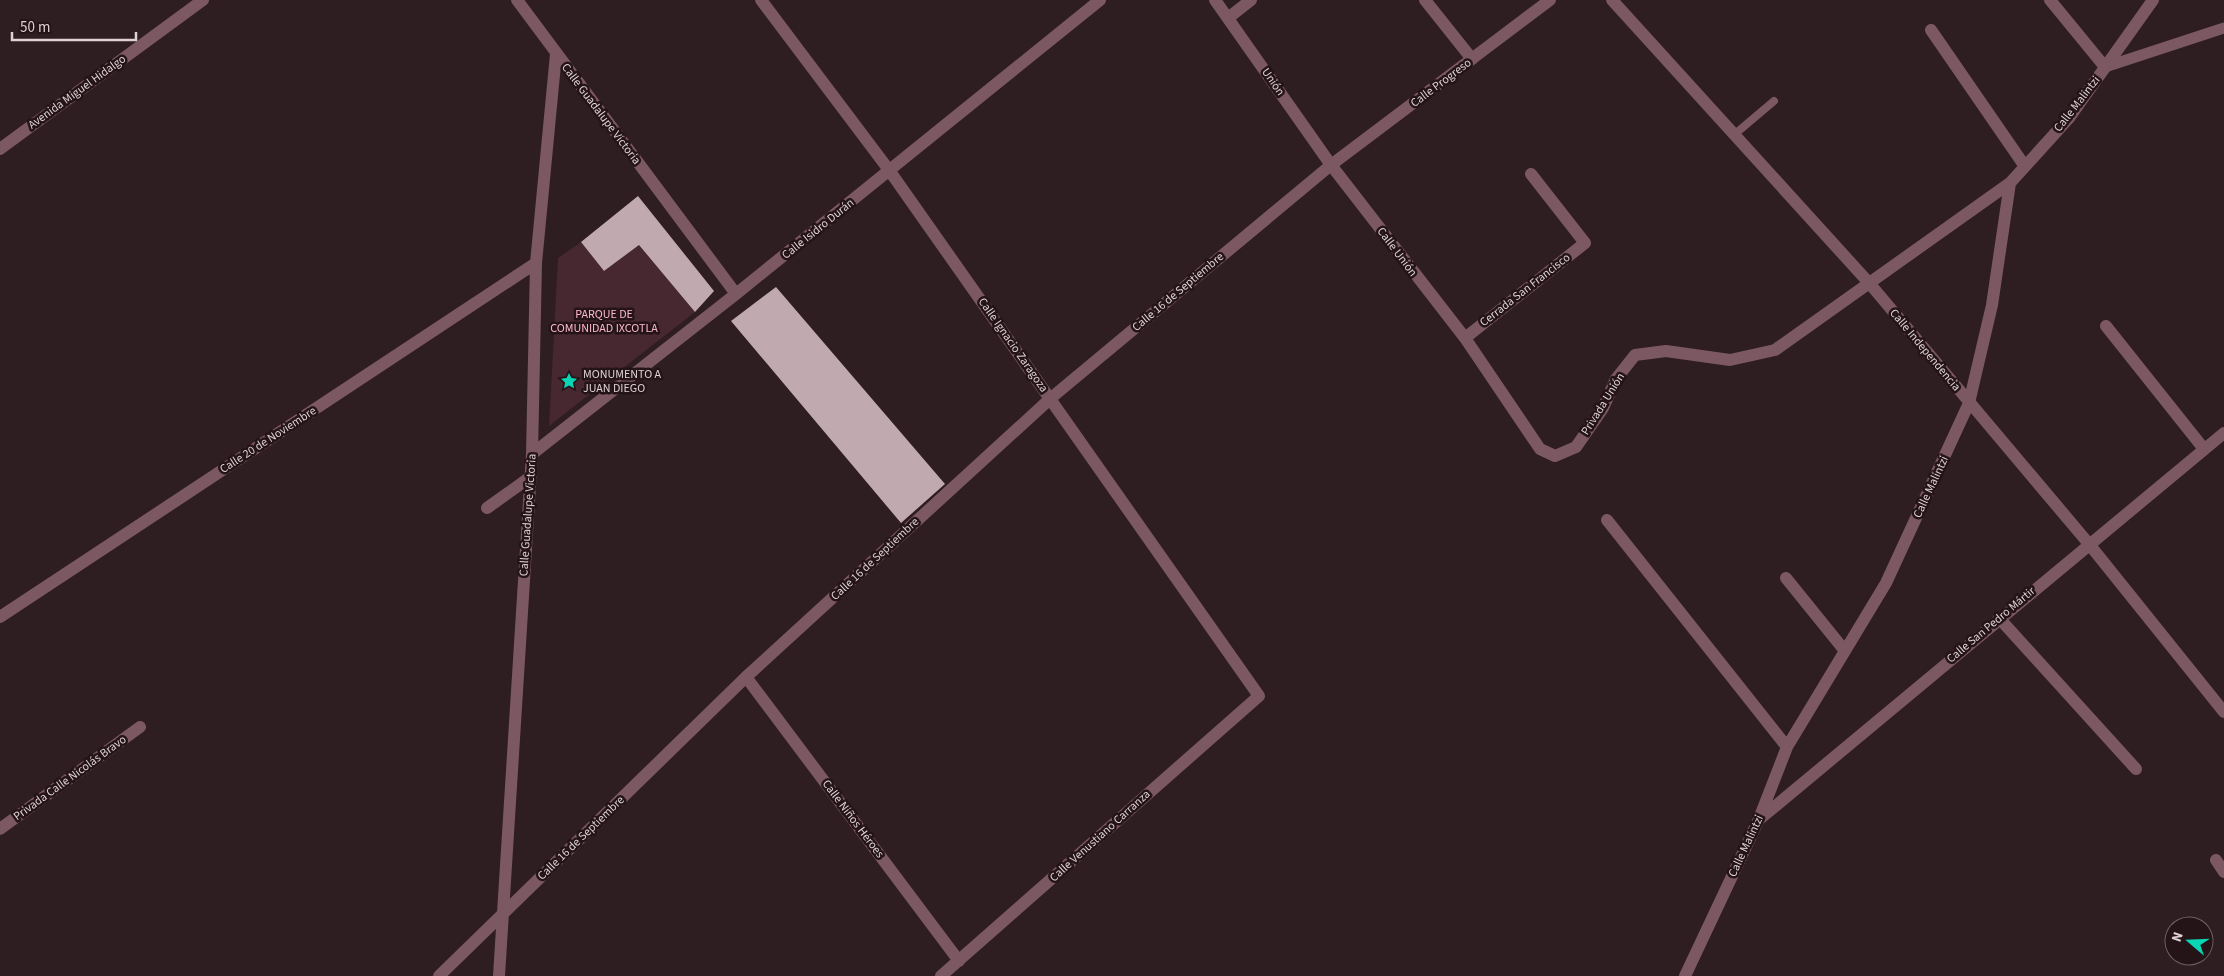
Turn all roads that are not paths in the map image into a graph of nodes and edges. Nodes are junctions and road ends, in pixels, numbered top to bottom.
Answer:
1 (203, 0) edge
2 (516, 0) edge
3 (761, 0) edge
4 (1100, 0) edge
5 (1215, 0) edge
6 (1251, 0) edge
7 (1425, 0) edge
8 (1550, 0) edge
9 (1612, 0) edge
10 (2050, 0) edge
11 (2153, 0) edge
12 (1228, 18) junction
13 (2224, 28) edge
14 (1931, 30) dead end
15 (556, 54) junction
16 (1472, 59) junction
17 (2105, 67) junction
18 (1774, 101) dead end
19 (1735, 134) junction
20 (0, 149) edge
21 (1331, 165) junction
22 (2024, 165) junction
23 (889, 170) junction
24 (1531, 174) dead end
25 (2010, 183) junction
26 (536, 263) junction
27 (1870, 284) junction
28 (736, 294) junction
29 (2106, 326) dead end
30 (1465, 338) junction
31 (1050, 398) junction
32 (1969, 403) junction
33 (2222, 438) edge
34 (2204, 449) junction
35 (532, 454) junction
36 (529, 478) junction
37 (487, 508) dead end
38 (1606, 520) dead end
39 (2089, 544) junction
40 (1786, 578) dead end
41 (0, 617) edge
42 (1999, 618) junction
43 (1845, 650) junction
44 (746, 677) junction
45 (1259, 696) joint
46 (2224, 712) edge
47 (140, 728) dead end
48 (1787, 747) junction
49 (2136, 769) dead end
50 (1759, 819) junction
51 (0, 829) edge
52 (2216, 860) dead end
53 (2224, 872) edge
54 (505, 913) junction
55 (959, 961) junction
56 (439, 976) edge
57 (499, 976) edge
58 (941, 976) edge
59 (1685, 976) edge

1 - 20 street, Avenida Miguel Hidalgo
2 - 15 street, Calle Guadalupe Victoria
3 - 23 street, Calle Ignacio Zaragoza
4 - 23 street, Calle Isidro Durán
5 - 12 street, Unión
6 - 12 street
7 - 16 street
8 - 16 street, Calle Progreso
9 - 19 street, Calle Independencia
10 - 17 street
11 - 17 street, Calle Malintzi
12 - 21 street, Unión
13 - 17 street
14 - 22 street
15 - 26 street, Calle Guadalupe Victoria
15 - 28 street, Calle Guadalupe Victoria
16 - 21 street, Calle Progreso
17 - 22 street, Calle Malintzi
18 - 19 lane
19 - 27 street, Calle Independencia
21 - 30 street, Calle Unión
21 - 31 street, Calle 16 de Septiembre
22 - 25 street, Calle Malintzi
23 - 28 street, Calle Isidro Durán
23 - 31 street, Calle Ignacio Zaragoza
24 - 30 street, Cerrada San Francisco
25 - 27 street, Privada Unión
25 - 32 street, Calle Malintzi
26 - 35 street, Calle Guadalupe Victoria
26 - 41 street, Calle 20 de Noviembre
27 - 30 street, Privada Unión
27 - 32 street, Calle Independencia
28 - 35 street, Calle Isidro Durán
29 - 34 street
31 - 44 street, Calle 16 de Septiembre
31 - 45 street, Calle Ignacio Zaragoza
32 - 39 street, Calle Independencia
32 - 43 street, Calle Malintzi
33 - 34 street, Calle San Pedro Mártir
34 - 39 street, Calle San Pedro Mártir
35 - 36 street, Calle Guadalupe Victoria
36 - 37 street
36 - 54 street, Calle Guadalupe Victoria
38 - 48 street
39 - 42 street, Calle San Pedro Mártir
39 - 46 street, Calle Independencia
40 - 43 street
42 - 49 street
42 - 50 street, Calle San Pedro Mártir
43 - 48 street, Calle Malintzi
44 - 54 street, Calle 16 de Septiembre
44 - 55 street, Calle Niños Héroes
45 - 55 street, Calle Venustiano Carranza
47 - 51 street, Privada Calle Nicolás Bravo
48 - 50 street, Calle Malintzi
50 - 59 street, Calle Malintzi
52 - 53 street
54 - 56 street, Calle 16 de Septiembre
54 - 57 street, Calle Guadalupe Victoria
55 - 58 street, Calle Venustiano Carranza

